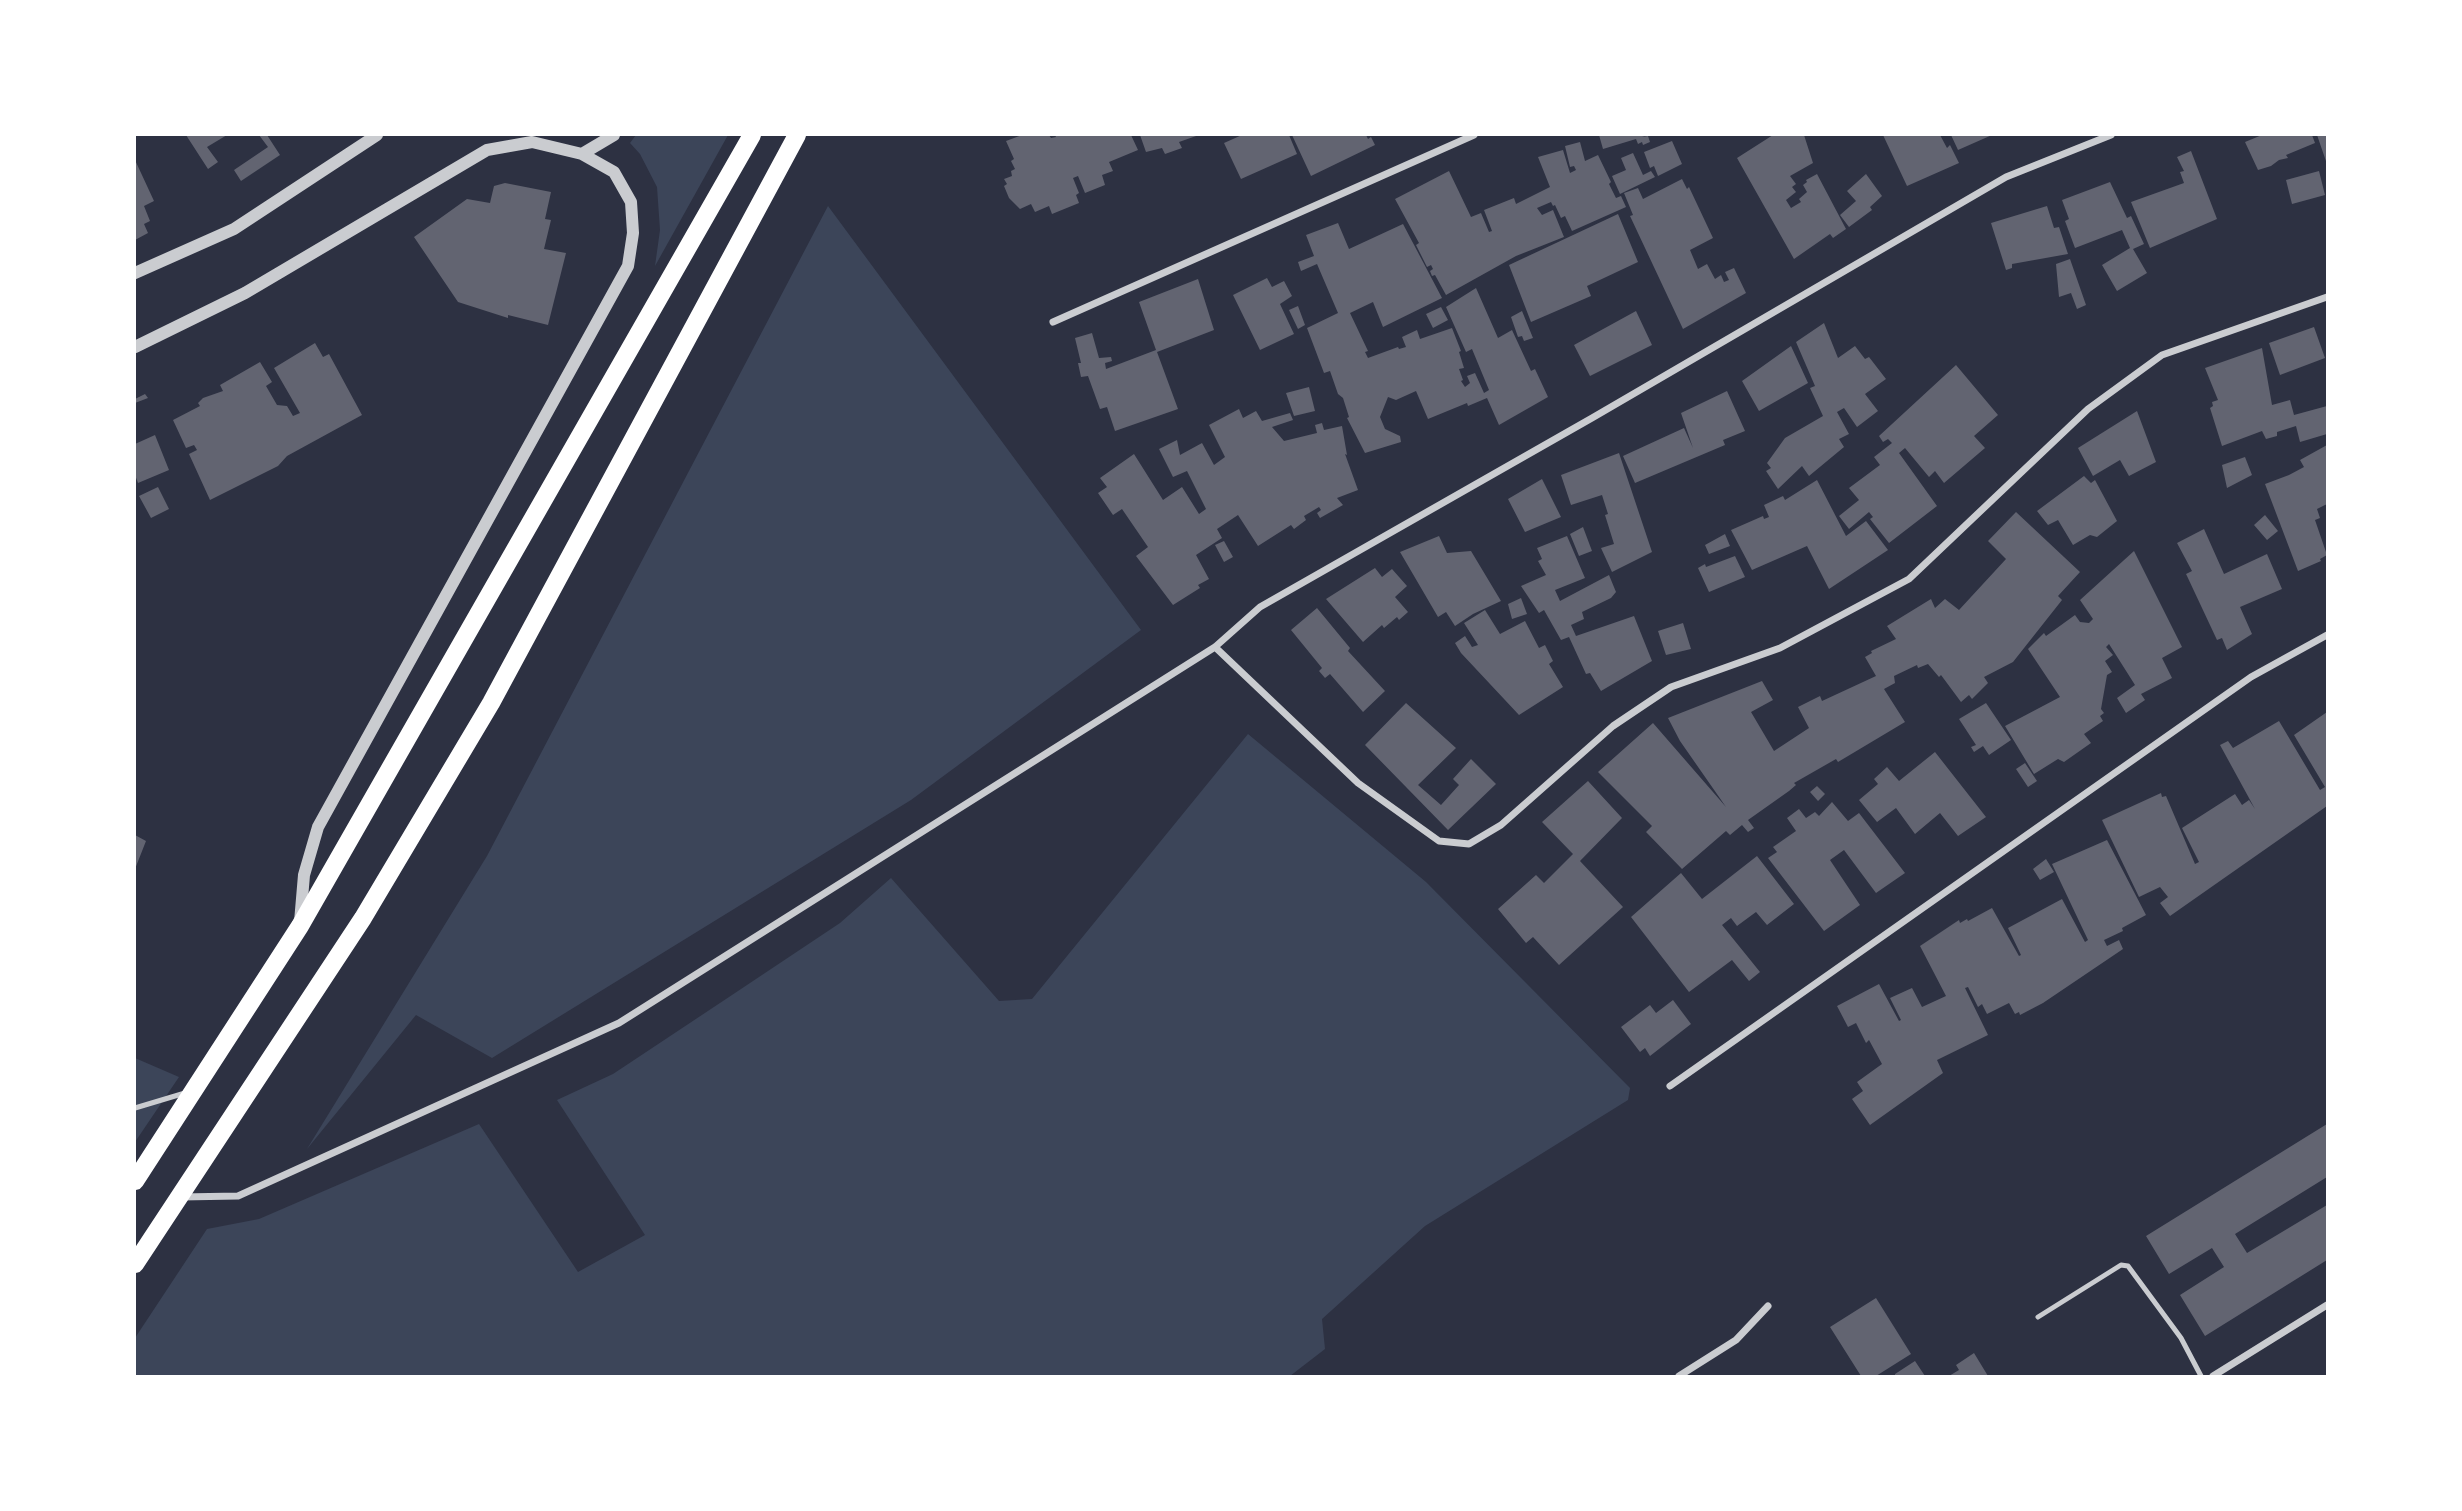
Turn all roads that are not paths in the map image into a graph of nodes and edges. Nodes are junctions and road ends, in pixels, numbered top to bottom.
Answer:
1 (377, 135) edge
2 (614, 135) edge
3 (752, 135) edge
4 (797, 135) edge
5 (1474, 135) edge
6 (2111, 135) edge
7 (582, 154) junction
8 (135, 272) edge
9 (2327, 297) edge
10 (1053, 323) dead end
11 (135, 347) edge
12 (2327, 635) edge
13 (1215, 647) junction
14 (300, 926) junction
15 (1670, 1086) dead end
16 (195, 1091) junction
17 (135, 1108) edge
18 (135, 1181) edge
19 (179, 1198) junction
20 (135, 1264) edge
21 (2327, 1305) edge
22 (1768, 1306) dead end
23 (2038, 1317) dead end
24 (1679, 1376) edge
25 (2201, 1376) edge
26 (2213, 1376) edge

1 - 8 street
2 - 7 street
3 - 14 main road
4 - 19 main road
5 - 10 street
6 - 13 street
7 - 11 street
7 - 14 street
9 - 13 street
12 - 15 street
13 - 19 street
14 - 16 main road
16 - 17 lane
16 - 18 main road
19 - 20 main road
21 - 26 street
22 - 24 street
23 - 25 lane

